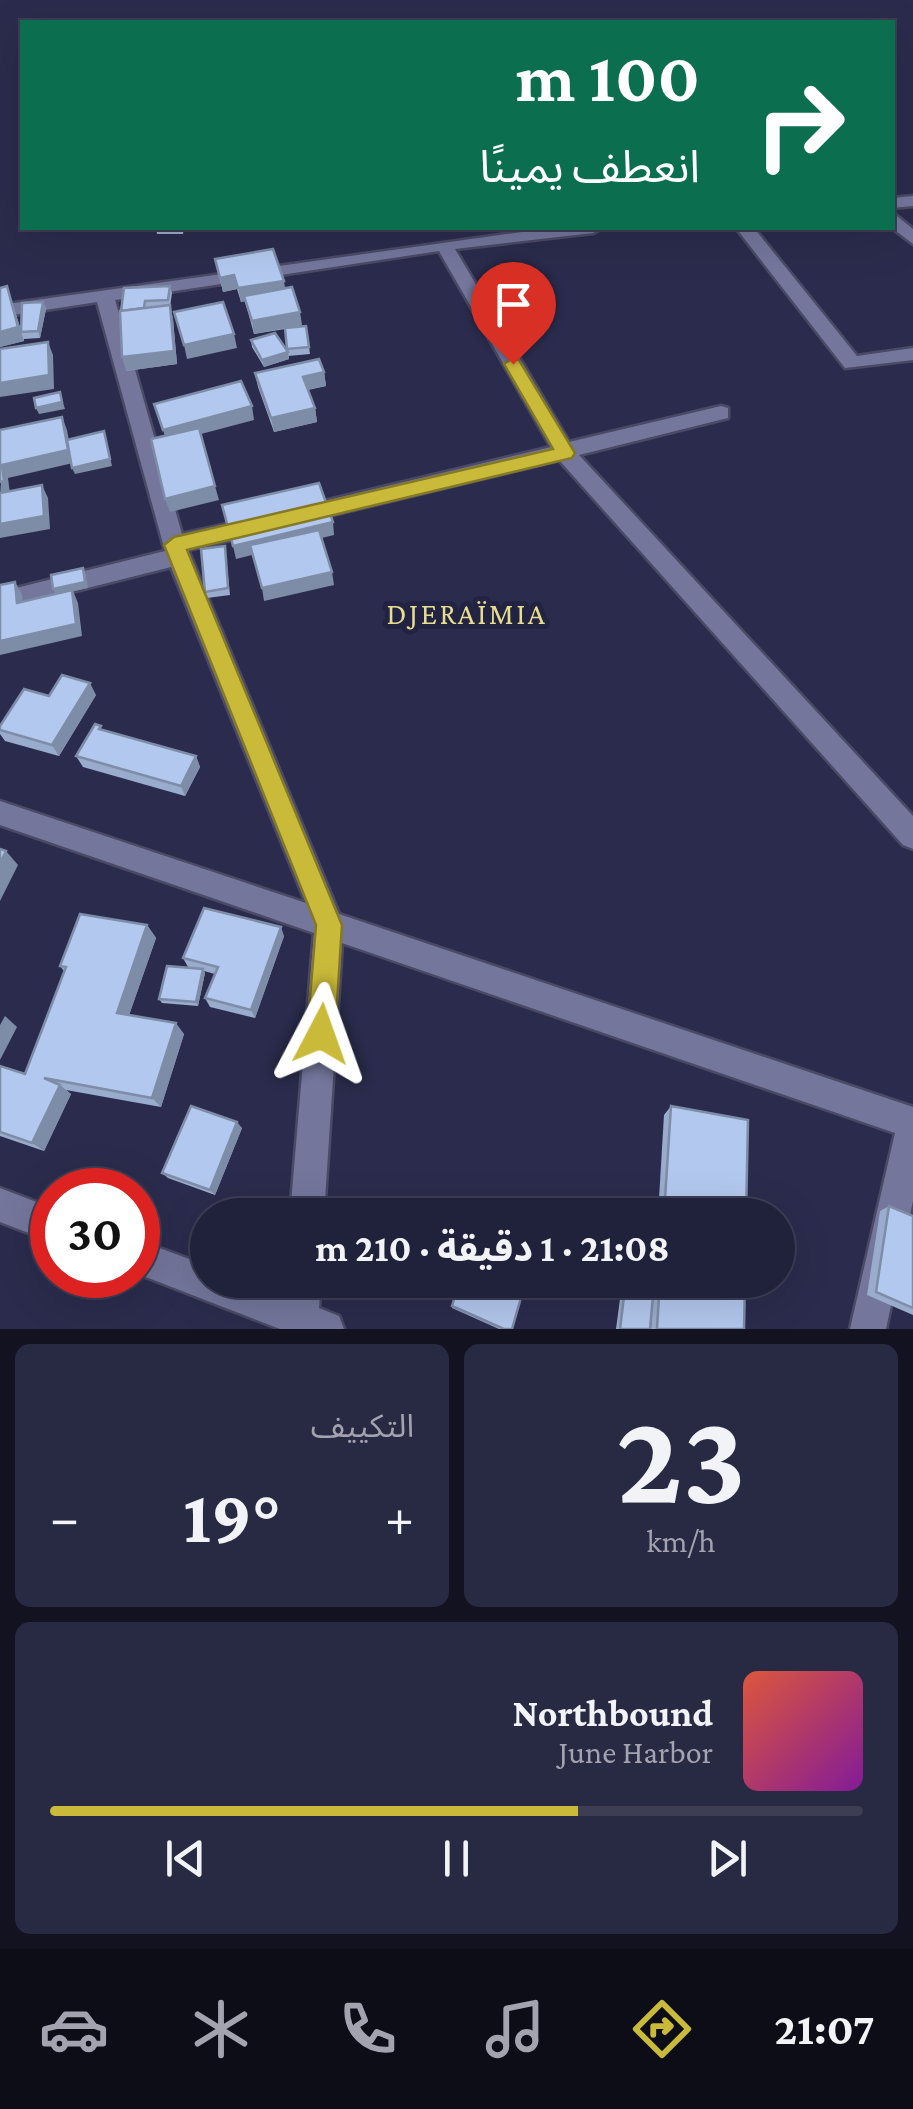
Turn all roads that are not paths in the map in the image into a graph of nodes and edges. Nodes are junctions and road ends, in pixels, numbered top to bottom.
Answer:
1 (895, 220) edge
2 (575, 230) edge
3 (746, 230) edge
4 (913, 239) edge
5 (444, 245) junction
6 (105, 297) junction
7 (0, 311) edge
8 (913, 354) edge
9 (721, 413) dead end
10 (565, 453) junction
11 (177, 550) junction
12 (0, 602) edge
13 (0, 813) edge
14 (913, 836) edge
15 (329, 925) junction
16 (913, 1124) edge
17 (309, 1198) edge
18 (0, 1205) edge
19 (30, 1217) edge
20 (160, 1265) edge
21 (306, 1298) edge
22 (313, 1324) edge
23 (868, 1329) edge

1 - 4 street
2 - 5 street
3 - 8 street
5 - 6 street
5 - 10 street
6 - 7 street
6 - 11 street
9 - 10 street
10 - 11 street
10 - 14 street
11 - 12 street
11 - 15 street
13 - 15 street
15 - 16 street
15 - 17 street
16 - 23 street
18 - 19 street
20 - 22 street
21 - 22 street

